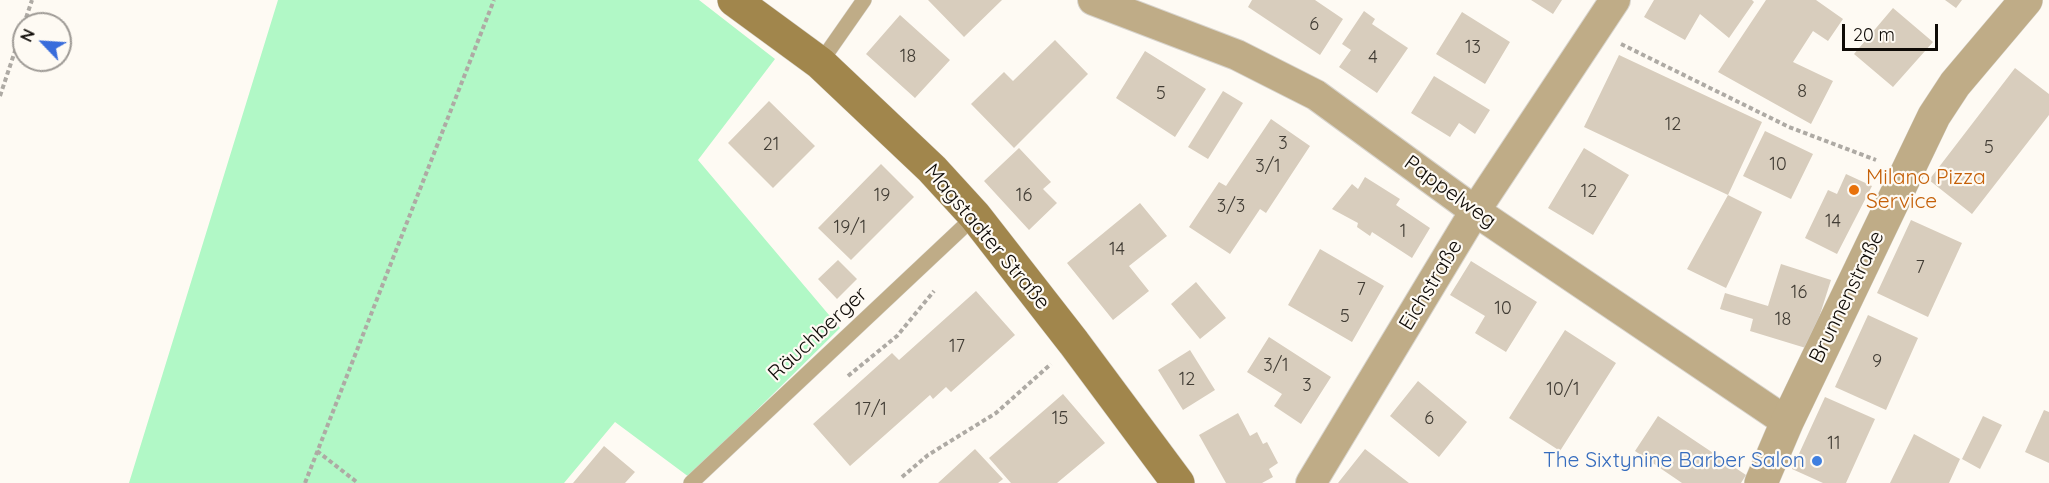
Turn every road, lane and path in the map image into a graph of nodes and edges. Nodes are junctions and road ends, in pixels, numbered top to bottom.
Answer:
1 (32, 0) edge
2 (494, 0) edge
3 (734, 0) edge
4 (864, 0) edge
5 (1093, 0) edge
6 (1615, 0) edge
7 (2026, 0) edge
8 (1594, 31) junction
9 (820, 63) junction
10 (0, 96) edge
11 (1907, 172) junction
12 (1475, 211) junction
13 (975, 216) junction
14 (938, 285) dead end
15 (1044, 371) dead end
16 (848, 376) dead end
17 (1787, 422) junction
18 (317, 451) junction
19 (902, 477) dead end
20 (305, 483) edge
21 (357, 483) edge
22 (691, 483) edge
23 (1178, 483) edge
24 (1311, 483) edge
25 (1761, 483) edge

1 - 10 path
2 - 18 path
3 - 9 main road, Magstadter Straße
4 - 9 lane
5 - 12 street, Pappelweg
6 - 8 street, Eichstraße
7 - 11 street, Brunnenstraße
8 - 11 path
8 - 12 street, Eichstraße
9 - 13 main road, Magstadter Straße
11 - 17 street, Brunnenstraße
12 - 17 street, Pappelweg
12 - 24 street, Eichstraße
13 - 22 lane, Räuchberger
13 - 23 main road, Magstadter Straße
14 - 16 path
15 - 19 path
17 - 25 street, Brunnenstraße
18 - 20 path
18 - 21 path

